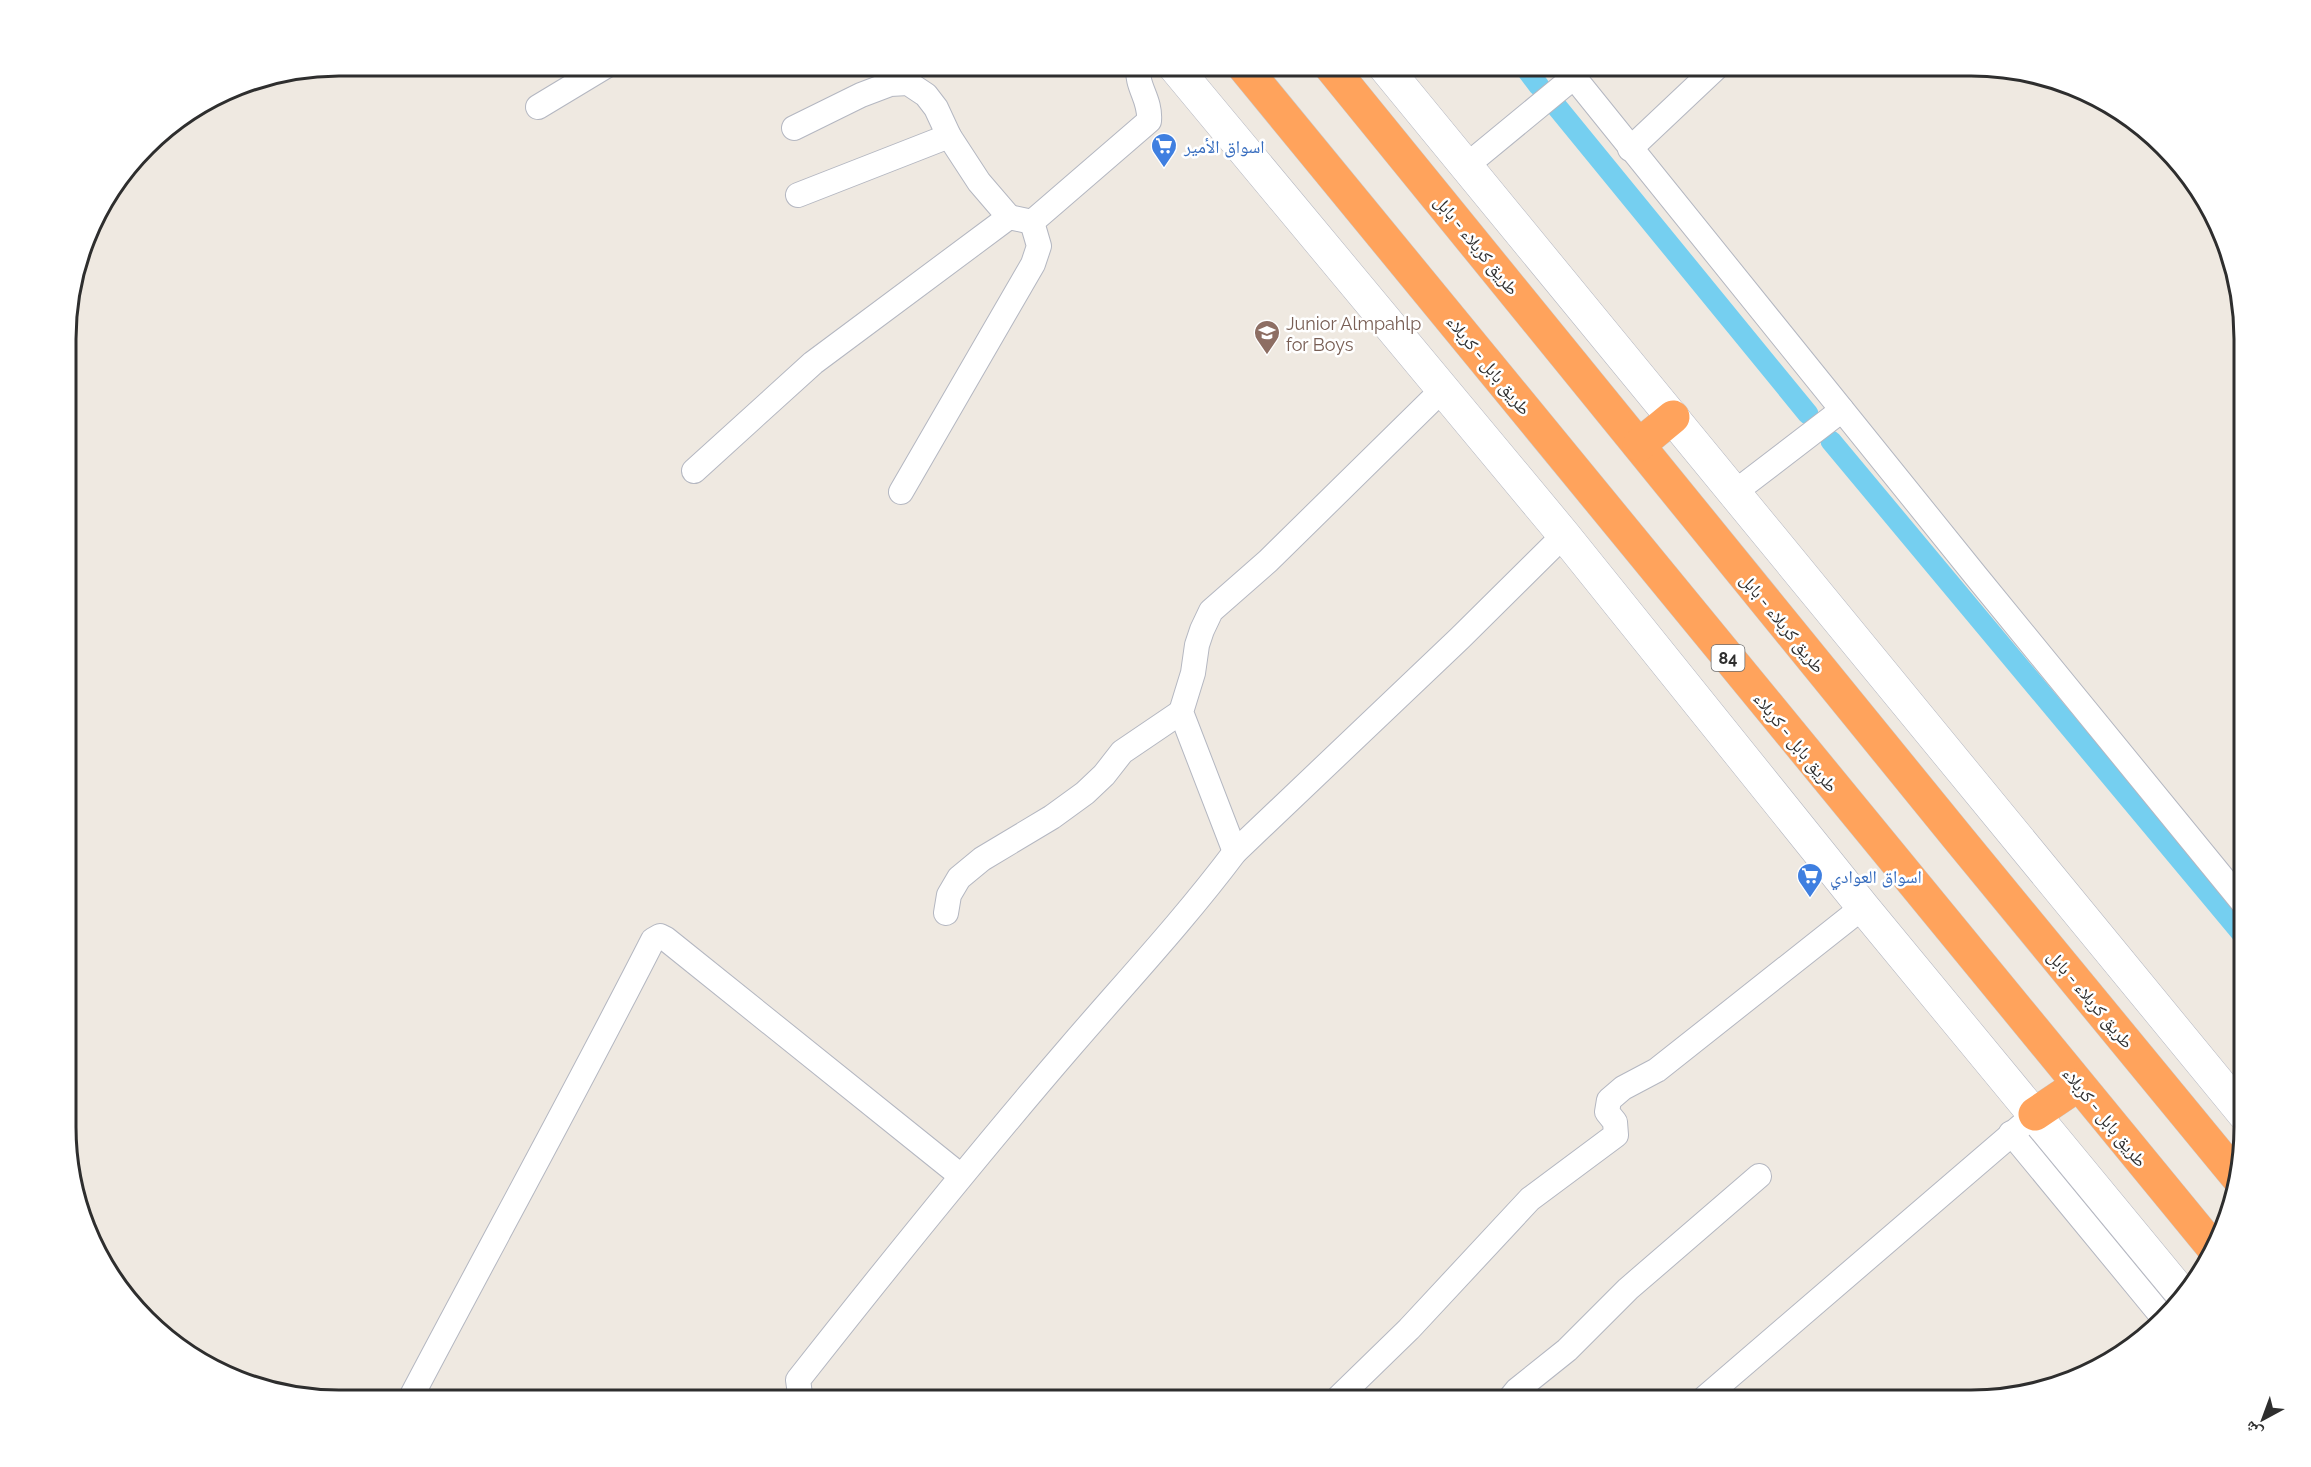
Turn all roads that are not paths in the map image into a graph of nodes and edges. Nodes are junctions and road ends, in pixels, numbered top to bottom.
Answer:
1 (589, 76) edge
2 (1137, 76) edge
3 (1182, 76) edge
4 (1252, 76) edge
5 (1338, 76) edge
6 (1392, 76) edge
7 (1565, 76) edge
8 (1574, 76) edge
9 (1707, 76) edge
10 (538, 107) dead end
11 (794, 128) dead end
12 (949, 136) junction
13 (1630, 149) junction
14 (1466, 166) junction
15 (798, 195) dead end
16 (1020, 219) junction
17 (1443, 389) junction
18 (1842, 410) junction
19 (1673, 417) junction
20 (1639, 445) junction
21 (694, 471) dead end
22 (902, 492) dead end
23 (1735, 492) junction
24 (1564, 535) junction
25 (1181, 712) junction
26 (1235, 852) junction
27 (2234, 892) edge
28 (1863, 907) junction
29 (946, 913) dead end
30 (2078, 1085) junction
31 (2234, 1102) edge
32 (2023, 1124) junction
33 (2231, 1169) edge
34 (961, 1176) junction
35 (1759, 1176) dead end
36 (2208, 1242) edge
37 (2179, 1289) edge
38 (2159, 1313) edge
39 (415, 1390) edge
40 (799, 1390) edge
41 (1346, 1390) edge
42 (1517, 1390) edge
43 (1714, 1390) edge

1 - 10 street
2 - 16 street
3 - 17 main road
4 - 30 highway, طريق بابل - كربلاء / 84
5 - 20 highway, طريق كربلاء - بابل
6 - 14 main road
7 - 14 street
8 - 13 street
9 - 13 street
11 - 12 street
12 - 15 street
12 - 16 street
13 - 18 street
14 - 19 main road
16 - 21 street
16 - 22 street
17 - 24 main road
17 - 25 street
18 - 23 street
18 - 27 street
19 - 20 highway
19 - 23 main road
20 - 33 highway, طريق كربلاء - بابل
23 - 31 main road
24 - 26 street
24 - 28 main road
25 - 26 street
25 - 29 street
26 - 34 street
28 - 32 main road
28 - 41 street
30 - 32 highway
30 - 36 highway, طريق بابل - كربلاء / 84
32 - 37 main road
32 - 38 street
32 - 43 street
34 - 39 street
34 - 40 street
35 - 42 street

